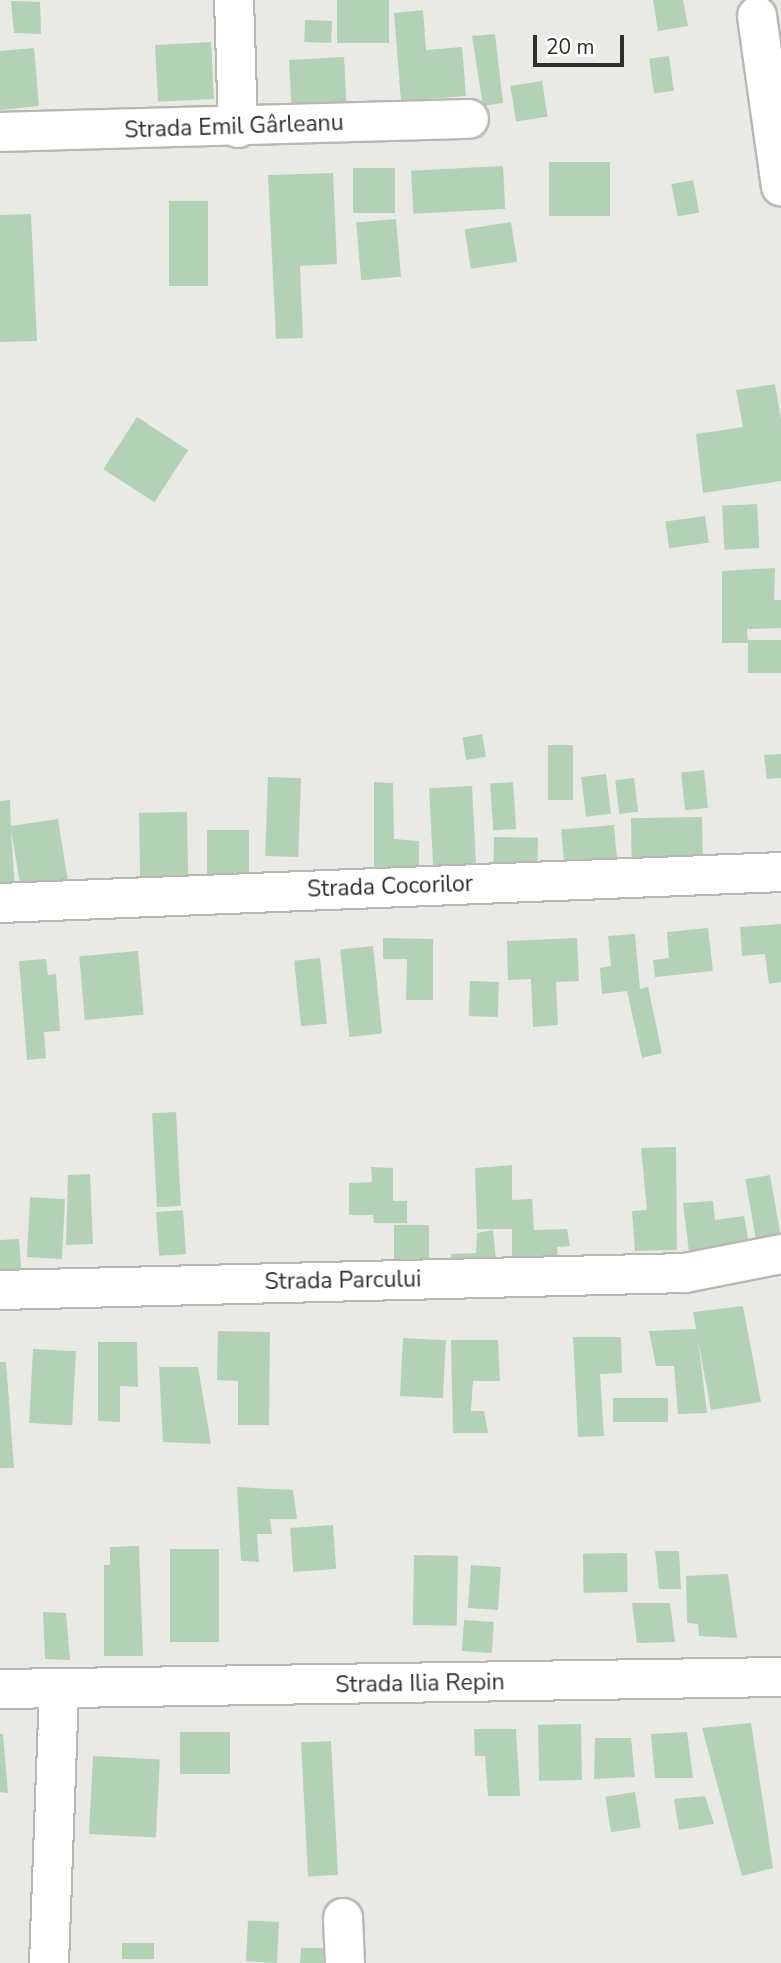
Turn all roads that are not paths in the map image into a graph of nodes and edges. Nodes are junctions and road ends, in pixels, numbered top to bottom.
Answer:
1 (234, 0) edge
2 (759, 17) edge
3 (469, 118) dead end
4 (238, 128) junction
5 (0, 132) edge
6 (781, 186) edge
7 (781, 872) edge
8 (0, 903) edge
9 (781, 1254) edge
10 (0, 1290) edge
11 (781, 1677) edge
12 (60, 1688) junction
13 (0, 1689) edge
14 (343, 1917) dead end
15 (49, 1963) edge
16 (345, 1963) edge

1 - 4 street
2 - 6 street
3 - 4 street, Strada Emil Gârleanu
4 - 5 street, Strada Emil Gârleanu
7 - 8 street, Strada Cocorilor
9 - 10 street, Strada Parcului
11 - 12 street, Strada Ilia Repin
12 - 13 street, Strada Ilia Repin
12 - 15 street
14 - 16 street

